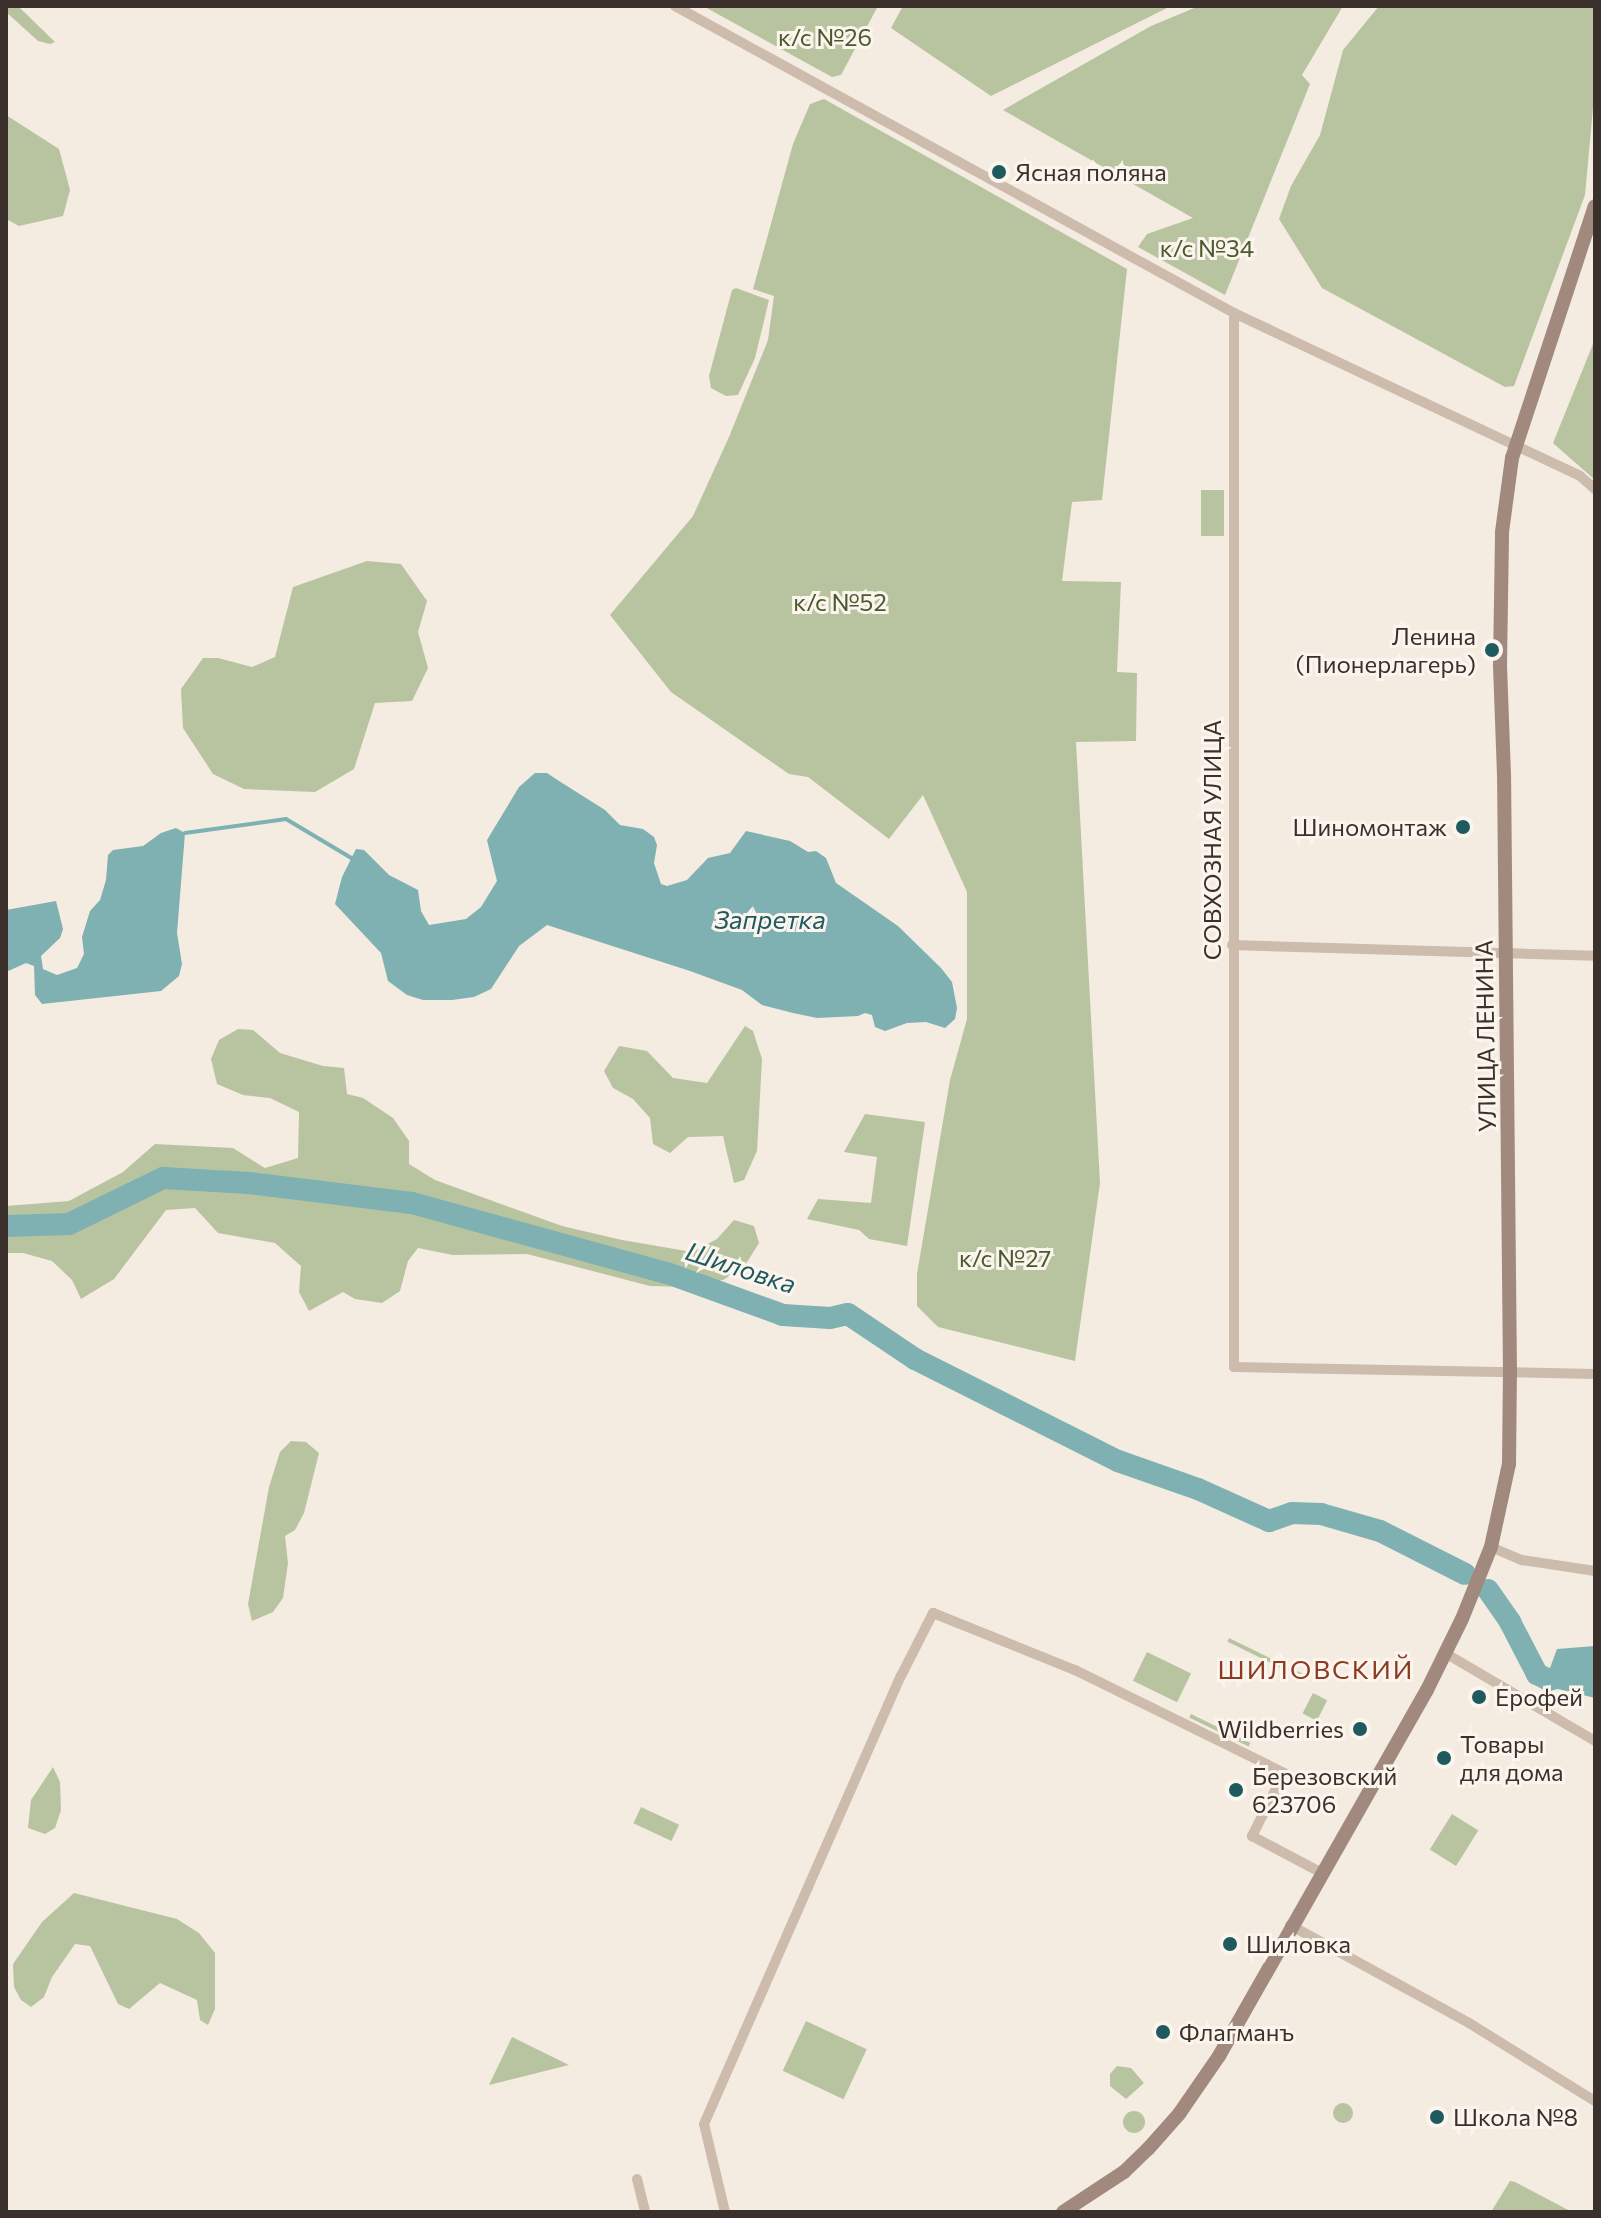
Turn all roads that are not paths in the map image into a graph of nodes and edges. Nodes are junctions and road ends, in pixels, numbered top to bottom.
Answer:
1 (675, 6) edge
2 (1595, 206) edge
3 (1234, 313) junction
4 (1515, 447) junction
5 (1595, 489) edge
6 (1232, 945) junction
7 (1506, 954) junction
8 (1595, 956) edge
9 (1510, 1374) junction
10 (1595, 1374) edge
11 (1489, 1553) junction
12 (1595, 1571) edge
13 (1445, 1653) junction
14 (1595, 1741) edge
15 (1320, 1872) junction
16 (1297, 1928) junction
17 (1595, 2101) edge
18 (637, 2179) dead end
19 (645, 2212) edge
20 (725, 2212) edge
21 (1063, 2212) edge

1 - 3 street
2 - 4 street, УЛИЦА ЛЕНИНА
3 - 4 street
3 - 6 street, СОВХОЗНАЯ УЛИЦА
4 - 5 street
4 - 7 street, УЛИЦА ЛЕНИНА
6 - 7 street
6 - 9 street, СОВХОЗНАЯ УЛИЦА
7 - 8 street
7 - 9 street, УЛИЦА ЛЕНИНА
9 - 10 street
9 - 11 street, УЛИЦА ЛЕНИНА
11 - 12 street
11 - 13 street, УЛИЦА ЛЕНИНА
13 - 14 street
13 - 15 street, УЛИЦА ЛЕНИНА
15 - 16 street, УЛИЦА ЛЕНИНА
15 - 20 street
16 - 17 street
16 - 21 street, УЛИЦА ЛЕНИНА
18 - 19 street

